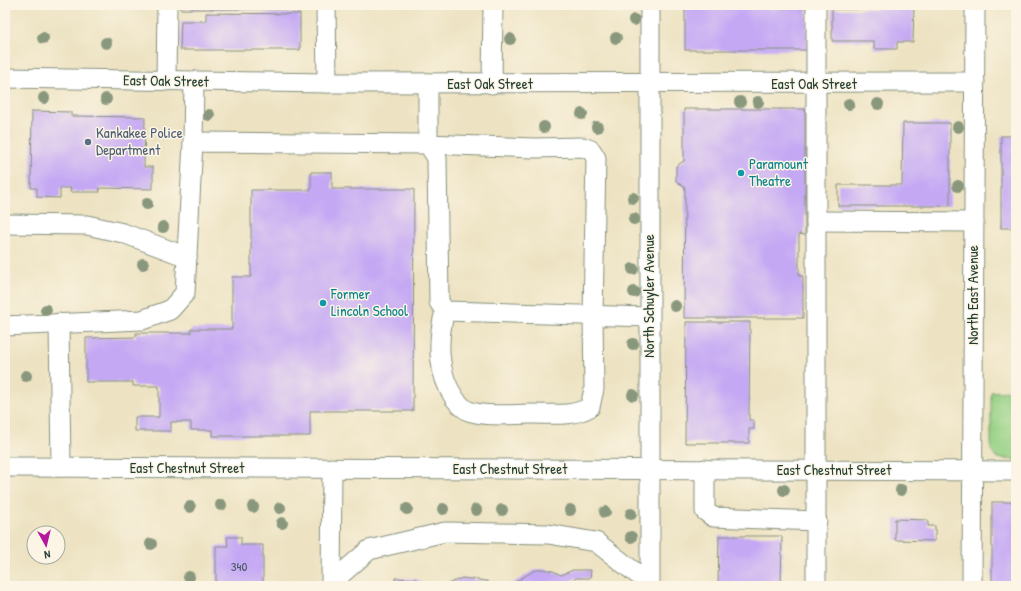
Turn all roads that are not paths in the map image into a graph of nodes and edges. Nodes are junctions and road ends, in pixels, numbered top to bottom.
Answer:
1 (167, 5) edge
2 (326, 5) edge
3 (493, 5) edge
4 (650, 5) edge
5 (816, 5) edge
6 (975, 5) edge
7 (5, 78) edge
8 (166, 81) junction
9 (194, 81) junction
10 (975, 82) junction
11 (327, 83) junction
12 (428, 83) junction
13 (492, 84) junction
14 (650, 84) junction
15 (816, 84) junction
16 (193, 142) junction
17 (428, 144) junction
18 (816, 221) junction
19 (974, 222) junction
20 (5, 224) edge
21 (187, 257) junction
22 (445, 311) junction
23 (593, 316) junction
24 (649, 317) junction
25 (59, 323) junction
26 (5, 326) edge
27 (5, 467) edge
28 (61, 467) junction
29 (332, 468) junction
30 (649, 470) junction
31 (705, 470) junction
32 (817, 470) junction
33 (972, 471) junction
34 (1016, 471) edge
35 (817, 521) junction
36 (332, 585) edge
37 (648, 585) edge
38 (816, 586) edge
39 (972, 586) edge

1 - 8 street
2 - 11 street
3 - 13 street
4 - 14 street, North Schuyler Avenue
5 - 15 street
6 - 10 street, North East Avenue
7 - 8 street, East Oak Street
8 - 9 street, East Oak Street
9 - 11 street, East Oak Street
9 - 16 street
10 - 15 street, East Oak Street
10 - 19 street, North East Avenue
11 - 12 street, East Oak Street
12 - 13 street, East Oak Street
12 - 17 street
13 - 14 street, East Oak Street
14 - 15 street, East Oak Street
14 - 24 street, North Schuyler Avenue
15 - 18 street
16 - 17 street
16 - 21 street
17 - 22 street
17 - 23 street
18 - 19 street
18 - 32 street
19 - 33 street, North East Avenue
20 - 21 street
21 - 25 street
22 - 23 street
22 - 23 street
23 - 24 street
24 - 30 street, North Schuyler Avenue
25 - 26 street
25 - 28 street
27 - 28 street, East Chestnut Street
28 - 29 street, East Chestnut Street
29 - 30 street, East Chestnut Street
29 - 36 street
30 - 31 street, East Chestnut Street
30 - 37 street, North Schuyler Avenue
31 - 32 street, East Chestnut Street
31 - 35 street
32 - 33 street, East Chestnut Street
32 - 35 street
33 - 34 street, East Chestnut Street
33 - 39 street, North East Avenue
35 - 38 street
36 - 37 street

